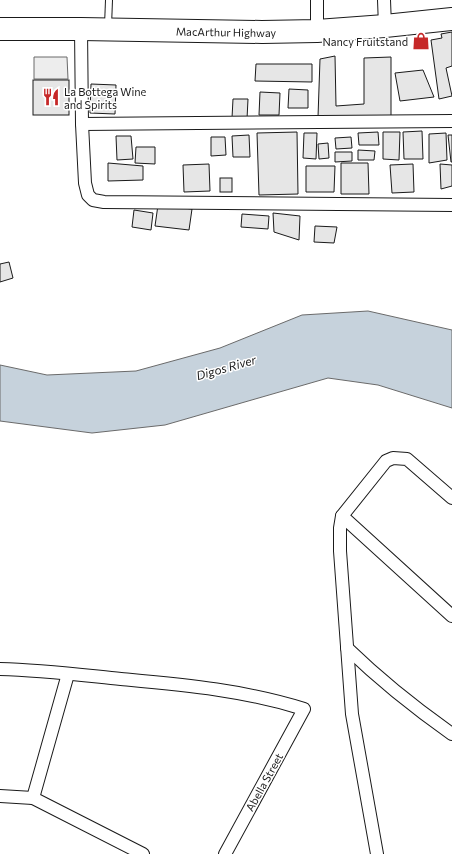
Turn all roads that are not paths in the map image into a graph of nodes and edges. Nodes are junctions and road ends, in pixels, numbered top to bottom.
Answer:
1 (109, 0) edge
2 (317, 0) edge
3 (384, 0) edge
4 (452, 19) edge
5 (385, 26) junction
6 (0, 29) edge
7 (81, 29) junction
8 (107, 29) junction
9 (317, 31) junction
10 (452, 121) edge
11 (82, 124) junction
12 (452, 205) edge
13 (452, 498) edge
14 (342, 516) junction
15 (452, 616) edge
16 (347, 648) junction
17 (0, 669) edge
18 (68, 674) junction
19 (452, 734) edge
20 (0, 796) edge
21 (33, 798) junction
22 (143, 854) edge
23 (225, 854) edge
24 (377, 854) edge

1 - 8 lane
2 - 9 street
3 - 5 street
4 - 5 highway, MacArthur Highway
5 - 9 highway, MacArthur Highway
6 - 7 highway, MacArthur Highway
7 - 8 highway, MacArthur Highway
7 - 11 street
8 - 9 highway, MacArthur Highway
10 - 11 street
11 - 12 street
13 - 14 street
14 - 15 street
14 - 16 street
16 - 19 street
16 - 24 street
17 - 18 street
18 - 21 street
18 - 23 street, Abella Street
20 - 21 street
21 - 22 street

